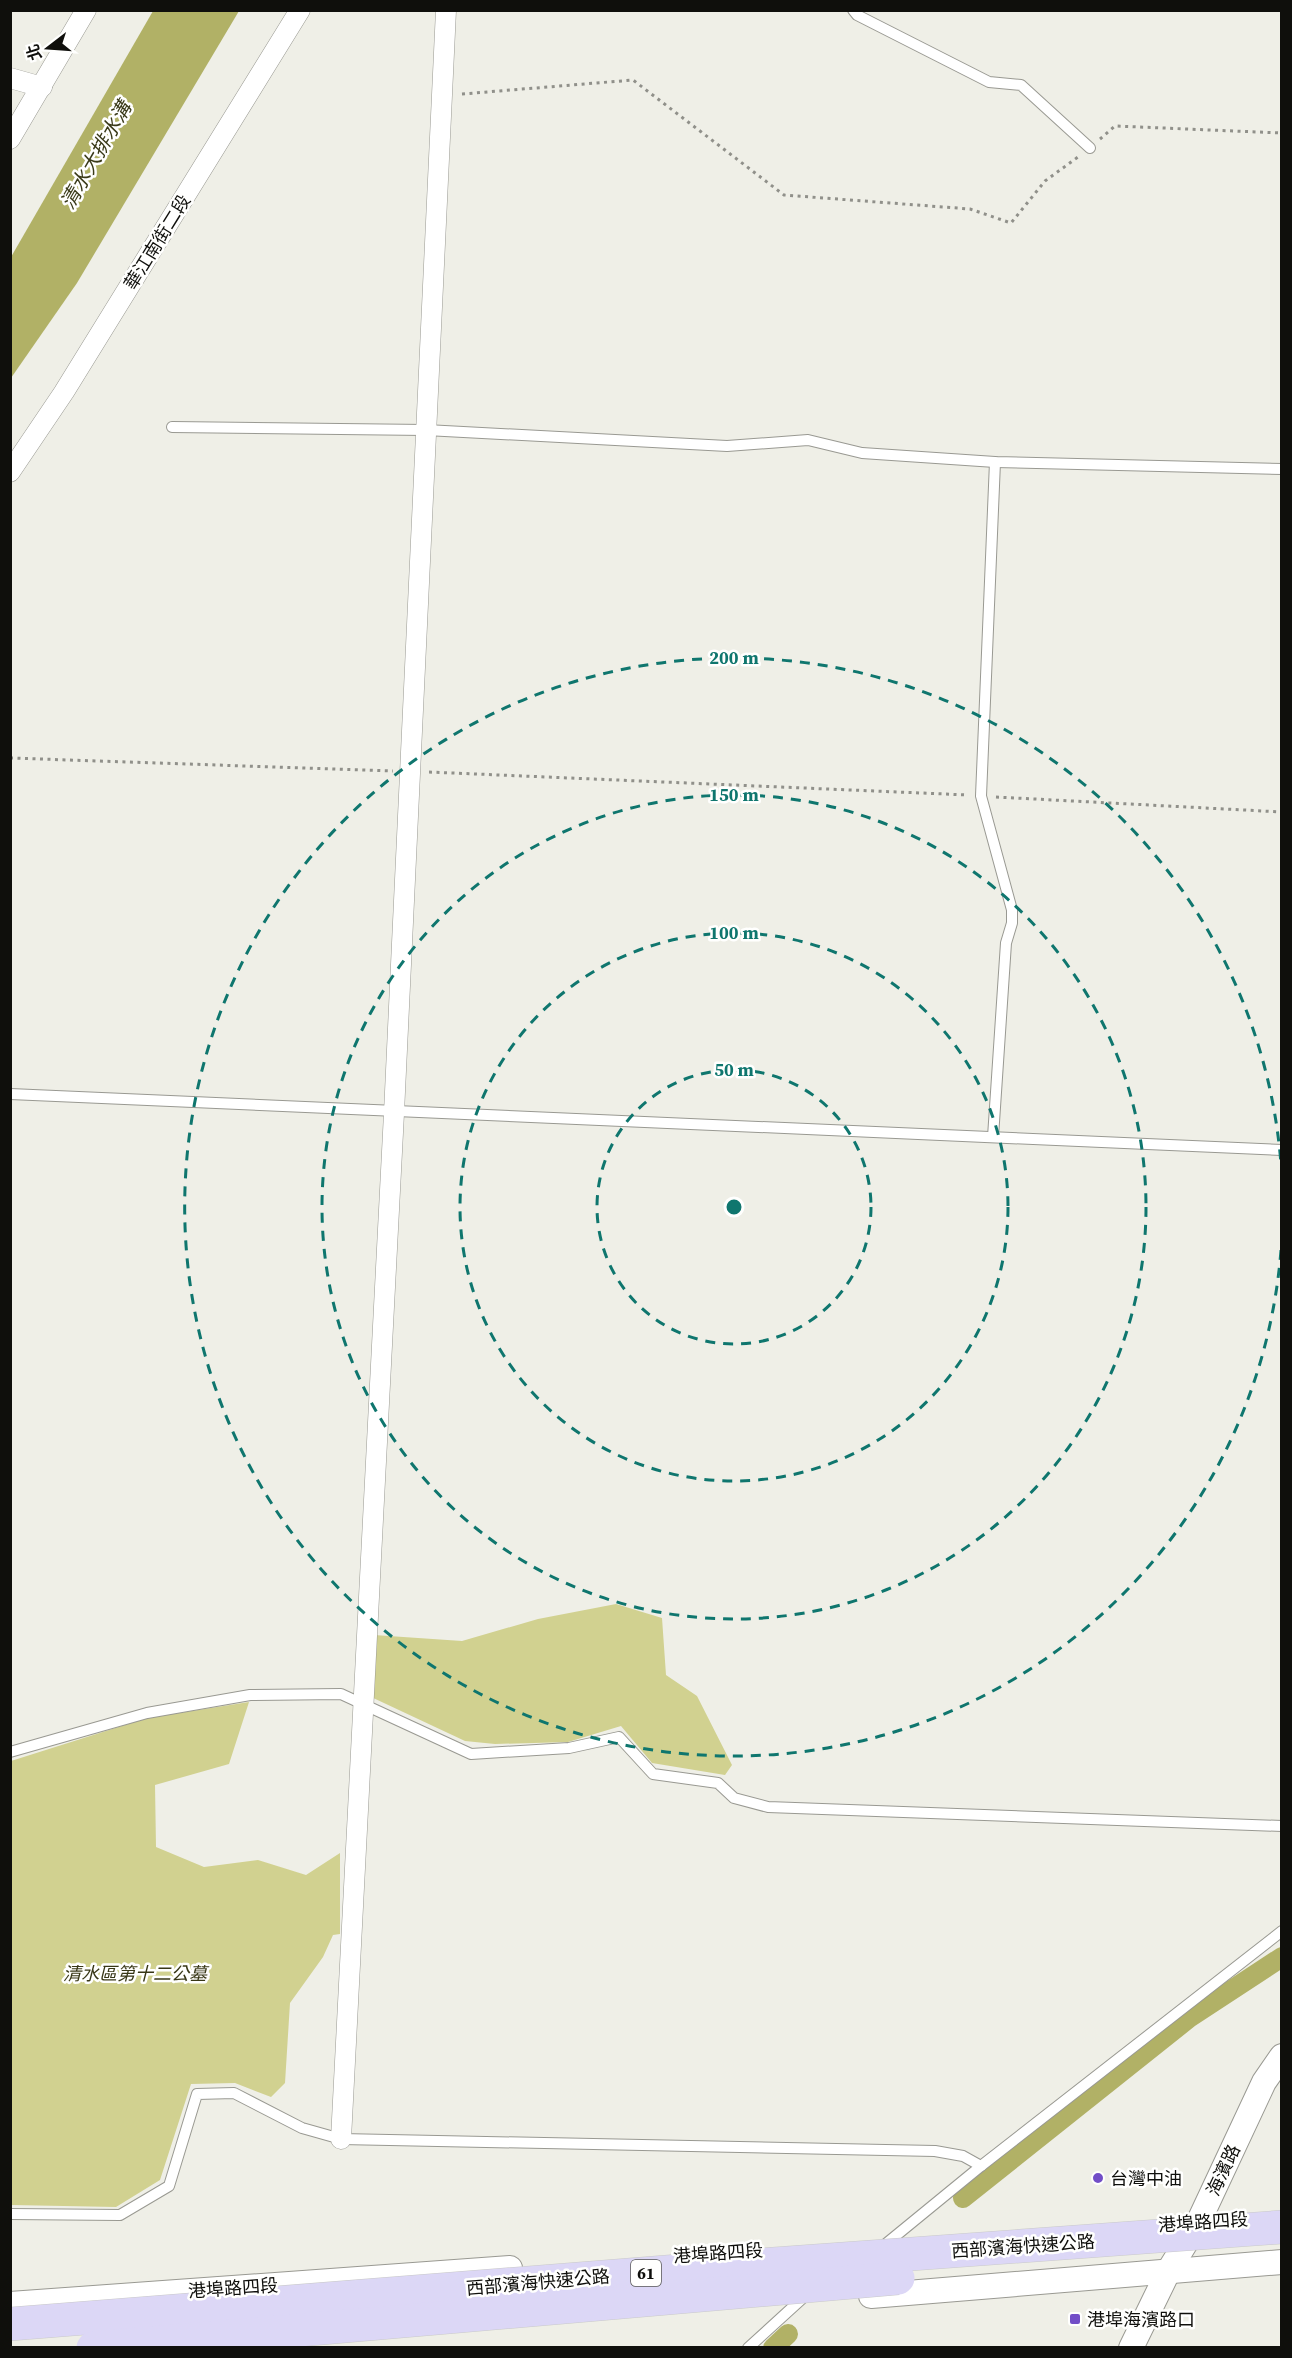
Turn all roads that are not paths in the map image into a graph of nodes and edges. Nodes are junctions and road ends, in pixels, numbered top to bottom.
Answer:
1 (86, 10) edge
2 (300, 10) edge
3 (446, 10) edge
4 (853, 10) edge
5 (10, 78) edge
6 (42, 87) junction
7 (10, 139) edge
8 (1090, 148) road end
9 (172, 427) dead end
10 (426, 430) junction
11 (995, 462) junction
12 (1281, 469) edge
13 (10, 472) edge
14 (10, 1094) edge
15 (394, 1113) junction
16 (993, 1137) junction
17 (1281, 1150) edge
18 (362, 1704) junction
19 (10, 1752) edge
20 (1281, 1826) edge
21 (1281, 1931) edge
22 (1281, 2056) edge
23 (341, 2139) junction
24 (981, 2166) junction
25 (10, 2214) edge
26 (1281, 2215) edge
27 (1198, 2223) junction
28 (1281, 2227) edge
29 (892, 2240) junction
30 (1281, 2247) edge
31 (1281, 2262) edge
32 (1169, 2270) junction
33 (796, 2302) junction
34 (10, 2304) edge
35 (10, 2324) edge
36 (93, 2348) edge
37 (229, 2348) edge
38 (748, 2348) edge
39 (1131, 2348) edge

1 - 6 street
2 - 13 street, 華江南街二段
3 - 10 street
4 - 8 lane
5 - 6 street
6 - 7 street
9 - 10 lane
10 - 11 lane
10 - 15 street
11 - 12 lane
11 - 16 lane
14 - 15 lane
15 - 16 lane
15 - 18 street
16 - 17 lane
18 - 19 lane
18 - 20 lane
18 - 23 street
21 - 24 lane
22 - 27 street, 海濱路
23 - 24 lane
23 - 25 lane
24 - 29 lane
26 - 27 street, 港埠路四段
27 - 29 street, 港埠路四段
27 - 32 street, 海濱路
28 - 35 highway, 西部濱海快速公路 / 61, bridge
29 - 33 lane
29 - 34 street, 港埠路四段
30 - 36 highway, 西部濱海快速公路 / 61, bridge
31 - 32 street
32 - 33 street
32 - 39 street, 海濱路
33 - 37 street
33 - 38 lane

